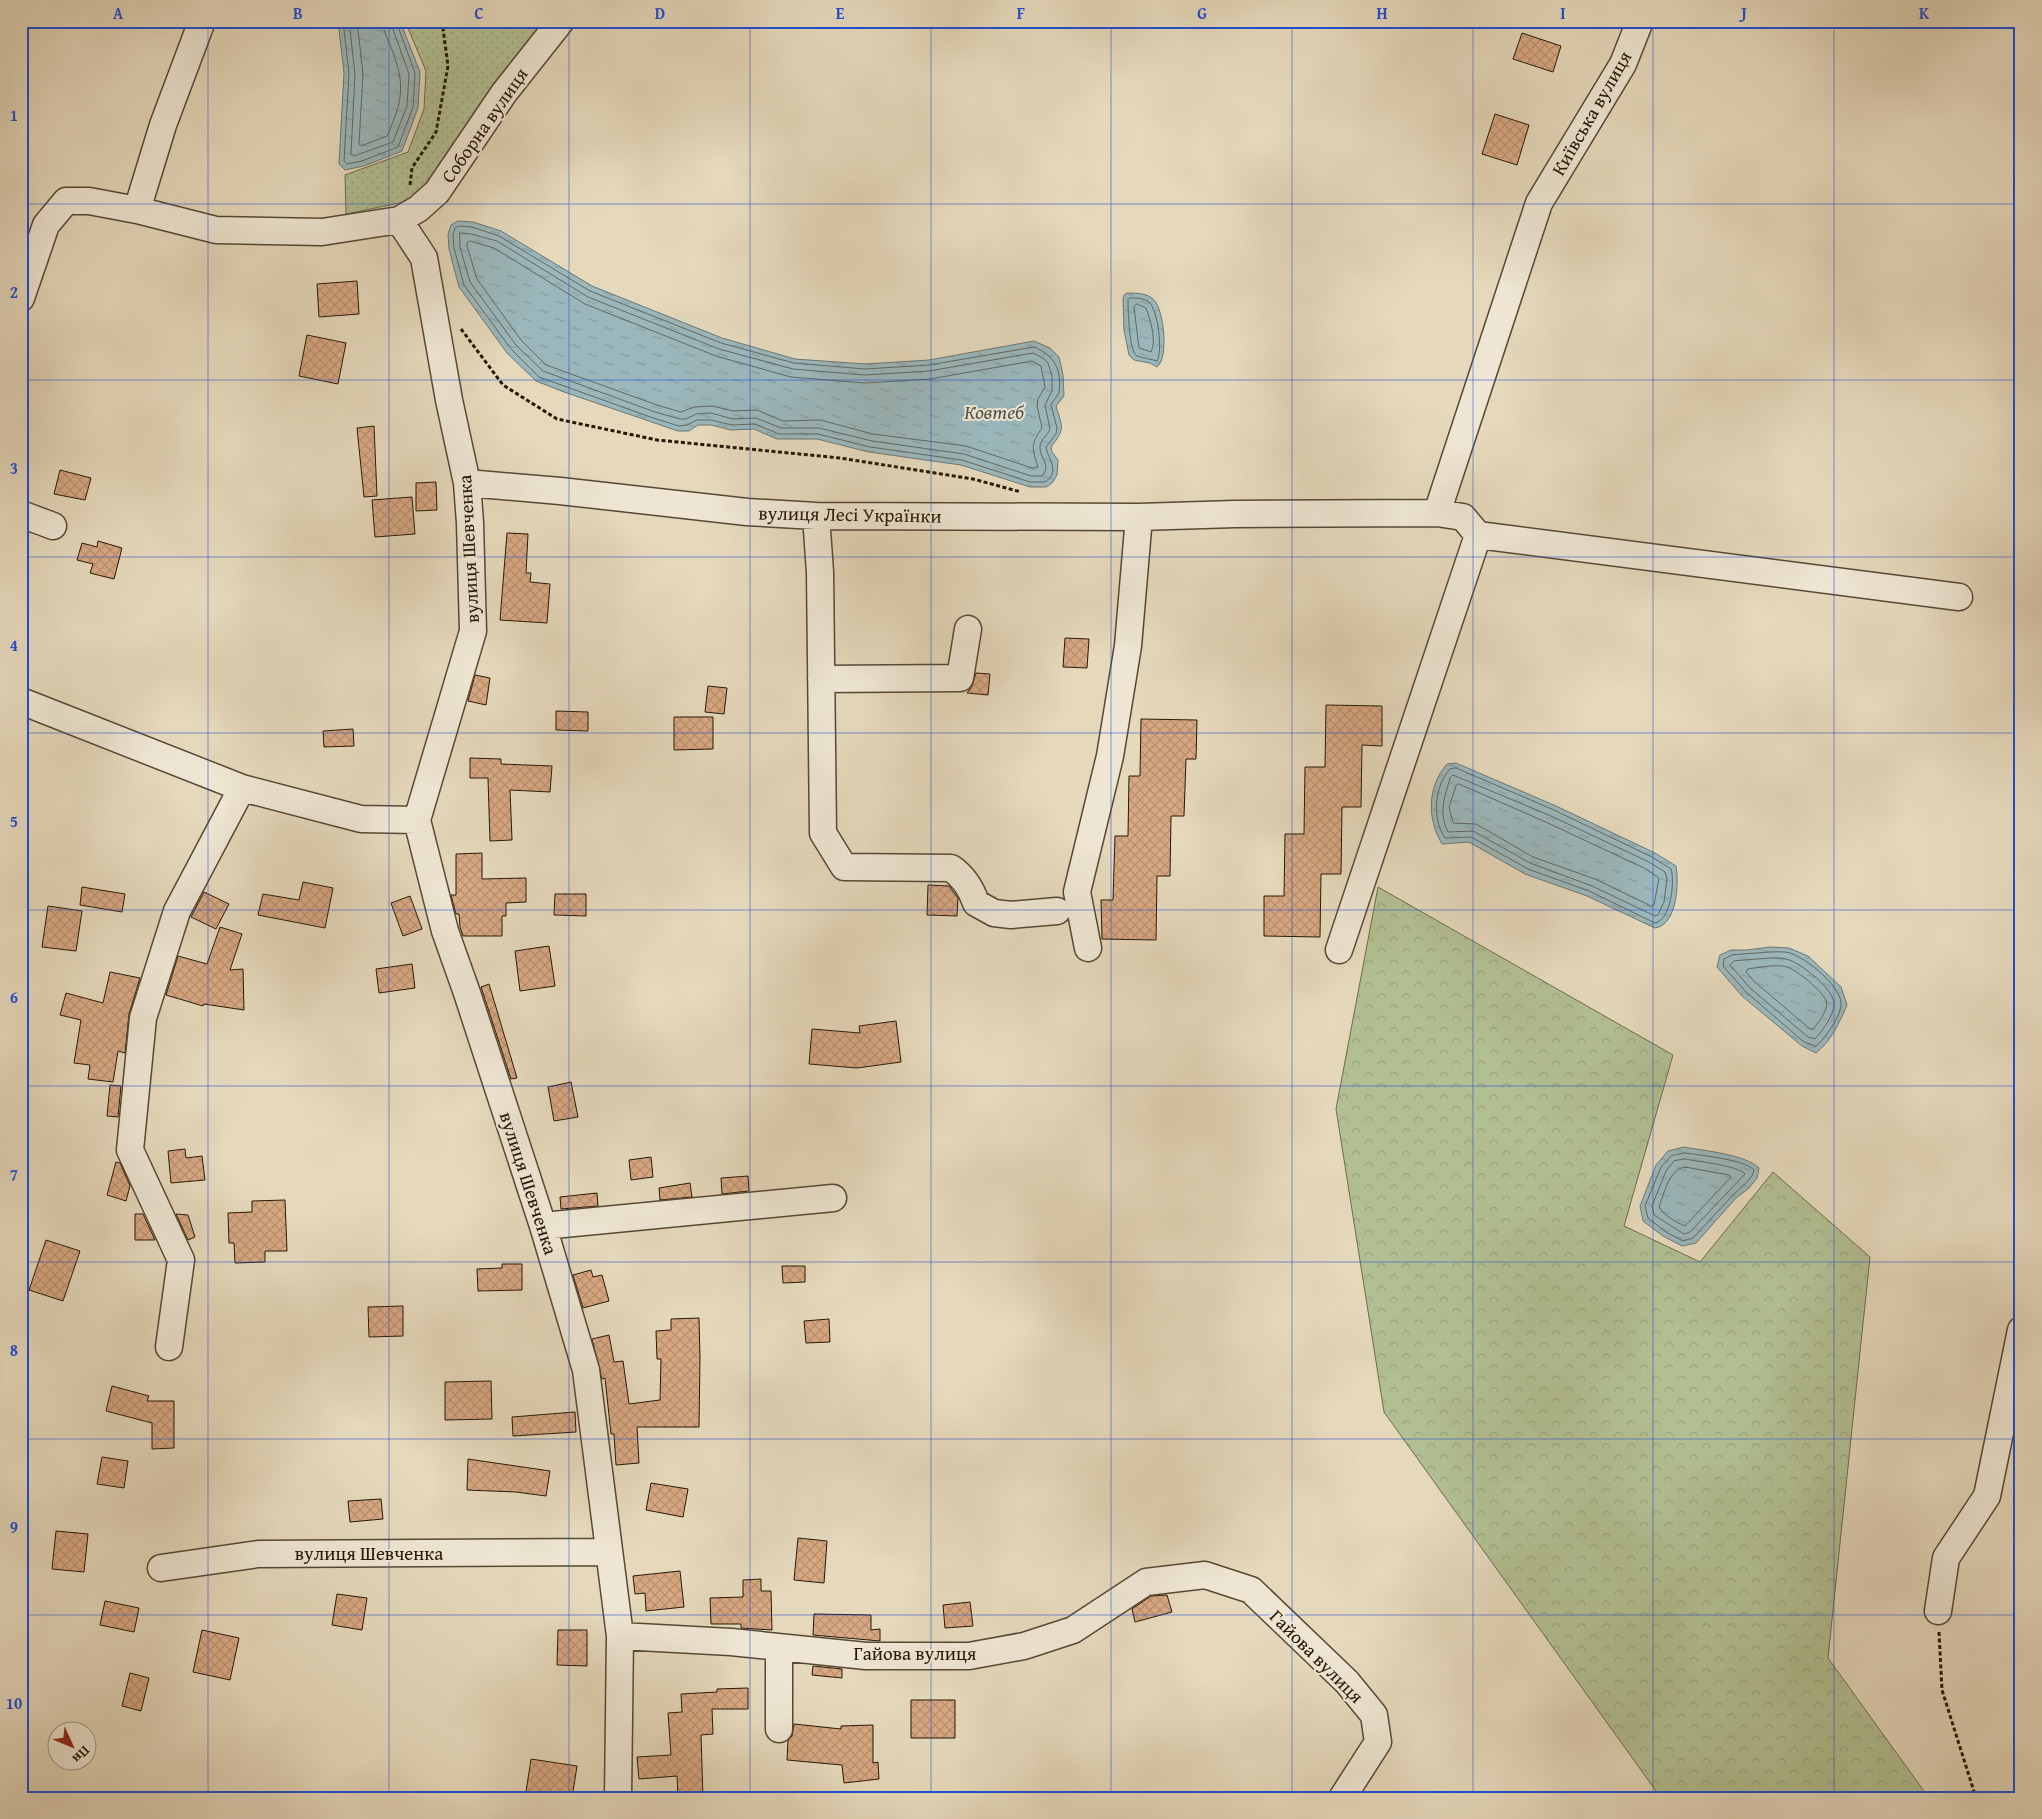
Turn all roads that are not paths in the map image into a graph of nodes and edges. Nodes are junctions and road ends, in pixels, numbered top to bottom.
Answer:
1 (202, 21) edge
2 (561, 21) edge
3 (1640, 21) edge
4 (137, 210) junction
5 (408, 215) junction
6 (21, 298) edge
7 (467, 483) junction
8 (21, 514) edge
9 (1437, 514) junction
10 (816, 516) junction
11 (1139, 517) junction
12 (54, 526) dead end
13 (1478, 535) junction
14 (1960, 597) dead end
15 (968, 629) dead end
16 (821, 679) junction
17 (21, 701) edge
18 (242, 788) junction
19 (418, 820) junction
20 (1057, 910) dead end
21 (1088, 948) dead end
22 (1339, 950) dead end
23 (833, 1198) dead end
24 (543, 1226) junction
25 (2021, 1330) edge
26 (169, 1348) dead end
27 (608, 1552) junction
28 (161, 1568) dead end
29 (1938, 1612) road end
30 (620, 1636) junction
31 (780, 1647) junction
32 (779, 1729) dead end
33 (618, 1798) edge
34 (1342, 1798) edge

1 - 4 street
2 - 5 street, Соборна вулиця
3 - 9 street, Київська вулиця
4 - 5 street
4 - 6 street
5 - 7 street, вулиця Шевченка
7 - 10 street, вулиця Лесі Українки
7 - 19 street, вулиця Шевченка
8 - 12 street
9 - 11 street, вулиця Лесі Українки
9 - 13 street, вулиця Лесі Українки
10 - 11 street, вулиця Лесі Українки
10 - 16 street
11 - 21 street
13 - 14 street
13 - 22 street
15 - 16 street
16 - 20 street
17 - 18 street
18 - 19 street
18 - 26 street
19 - 24 street, вулиця Шевченка
23 - 24 street
24 - 27 street, вулиця Шевченка
25 - 29 street
27 - 28 street, вулиця Шевченка
27 - 30 street, вулиця Шевченка
30 - 31 street, Гайова вулиця
30 - 33 street, вулиця Шевченка
31 - 32 street
31 - 34 street, Гайова вулиця

